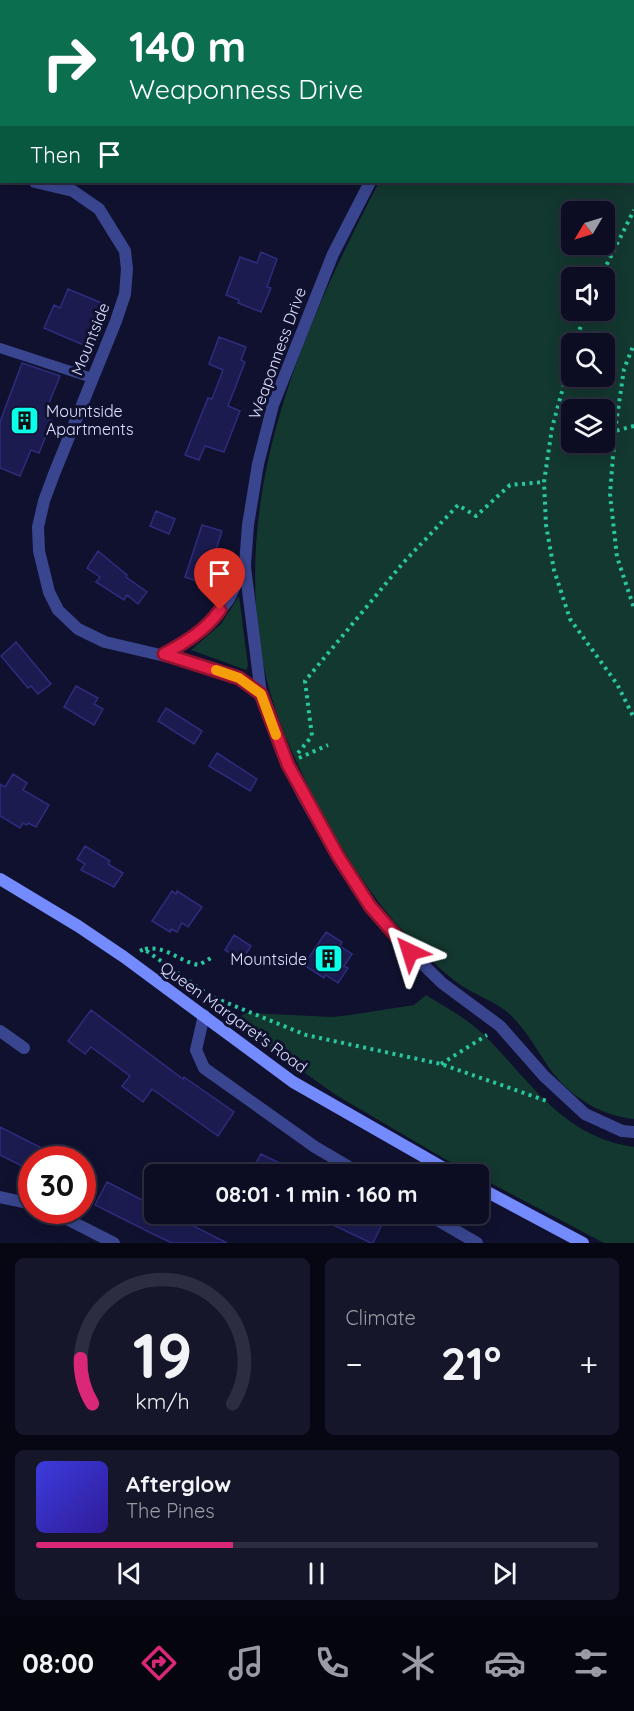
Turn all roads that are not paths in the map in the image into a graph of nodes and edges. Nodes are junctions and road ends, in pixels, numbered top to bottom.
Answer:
1 (39, 183) edge
2 (369, 183) edge
3 (0, 348) edge
4 (92, 378) junction
5 (244, 565) junction
6 (164, 654) junction
7 (261, 694) junction
8 (0, 879) edge
9 (204, 1015) junction
10 (0, 1031) edge
11 (24, 1048) dead end
12 (634, 1132) edge
13 (344, 1164) edge
14 (436, 1164) edge
15 (489, 1193) edge
16 (0, 1197) edge
17 (18, 1201) edge
18 (77, 1224) edge
19 (444, 1224) edge
20 (114, 1243) edge
21 (477, 1243) edge
22 (584, 1243) edge

1 - 4 street, Mountside
2 - 5 street, Weaponness Drive
3 - 4 lane
4 - 6 street, Mountside
5 - 6 street, Weaponness Drive
5 - 7 street
6 - 7 street, Mountside
7 - 12 street
8 - 9 main road, Queen Margaret's Road
9 - 13 street
9 - 14 main road, Queen Margaret's Road
10 - 11 street
15 - 22 main road
16 - 17 street
18 - 20 street
19 - 21 street

